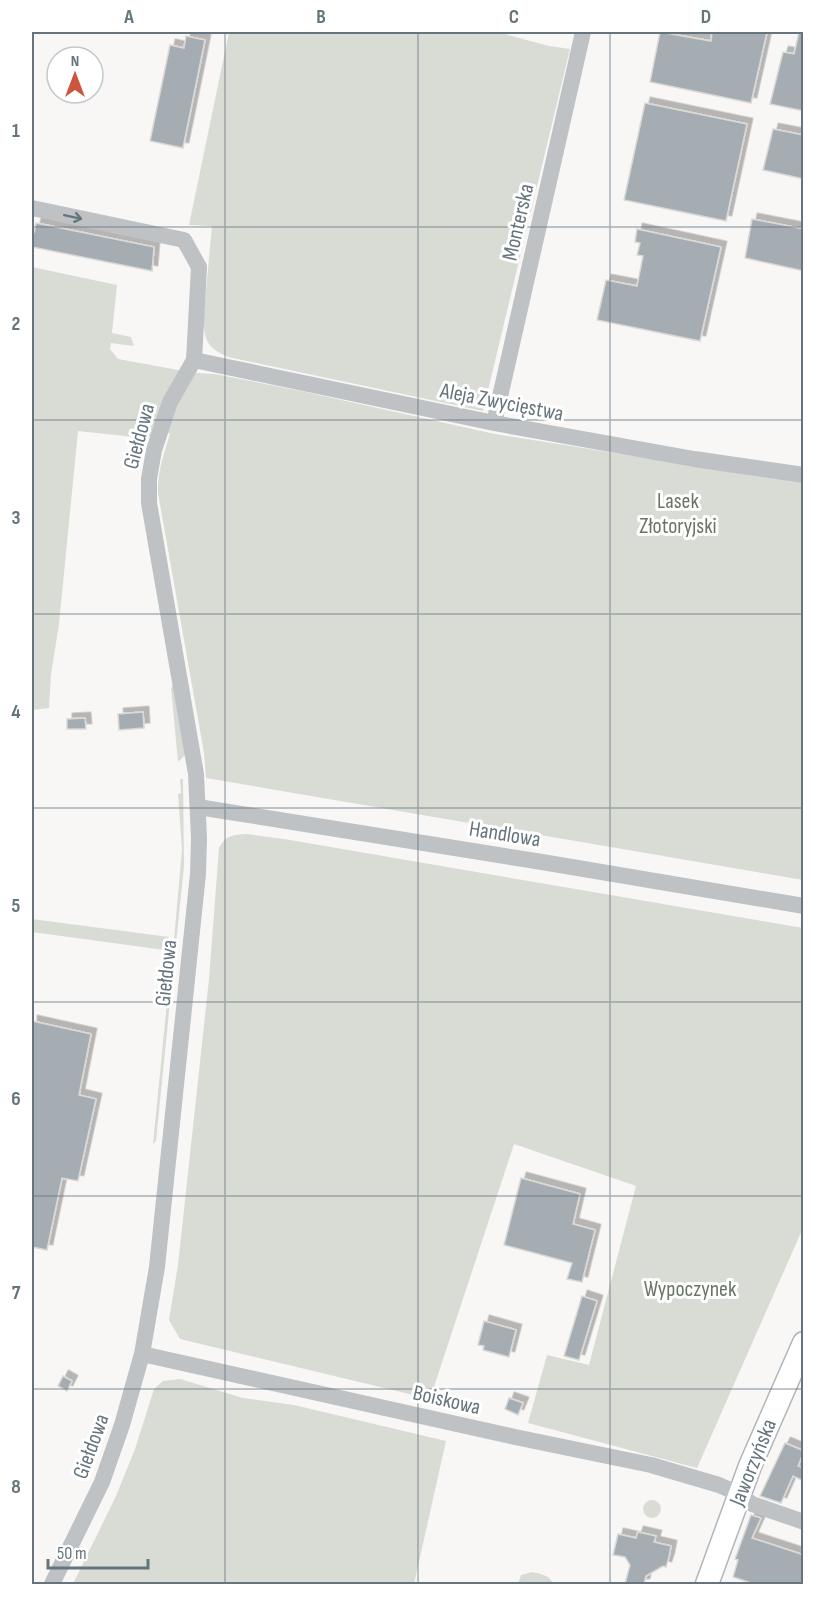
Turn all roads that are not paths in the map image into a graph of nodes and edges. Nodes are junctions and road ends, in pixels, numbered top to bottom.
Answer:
1 (583, 32) edge
2 (32, 208) edge
3 (194, 360) junction
4 (494, 423) junction
5 (804, 474) edge
6 (198, 807) junction
7 (804, 906) edge
8 (804, 1343) edge
9 (142, 1354) junction
10 (739, 1494) junction
11 (804, 1522) edge
12 (52, 1584) edge
13 (708, 1584) edge

1 - 4 street, Monterska
2 -> 3 street
3 - 4 street, Aleja Zwycięstwa
3 - 6 street, Giełdowa
4 - 5 street, Aleja Zwycięstwa
6 - 7 street, Handlowa
6 - 9 street, Giełdowa
8 - 10 street, Jaworzyńska
9 - 10 street, Boiskowa
9 - 12 street, Giełdowa
10 - 11 street, Boiskowa
10 - 13 street, Jaworzyńska

